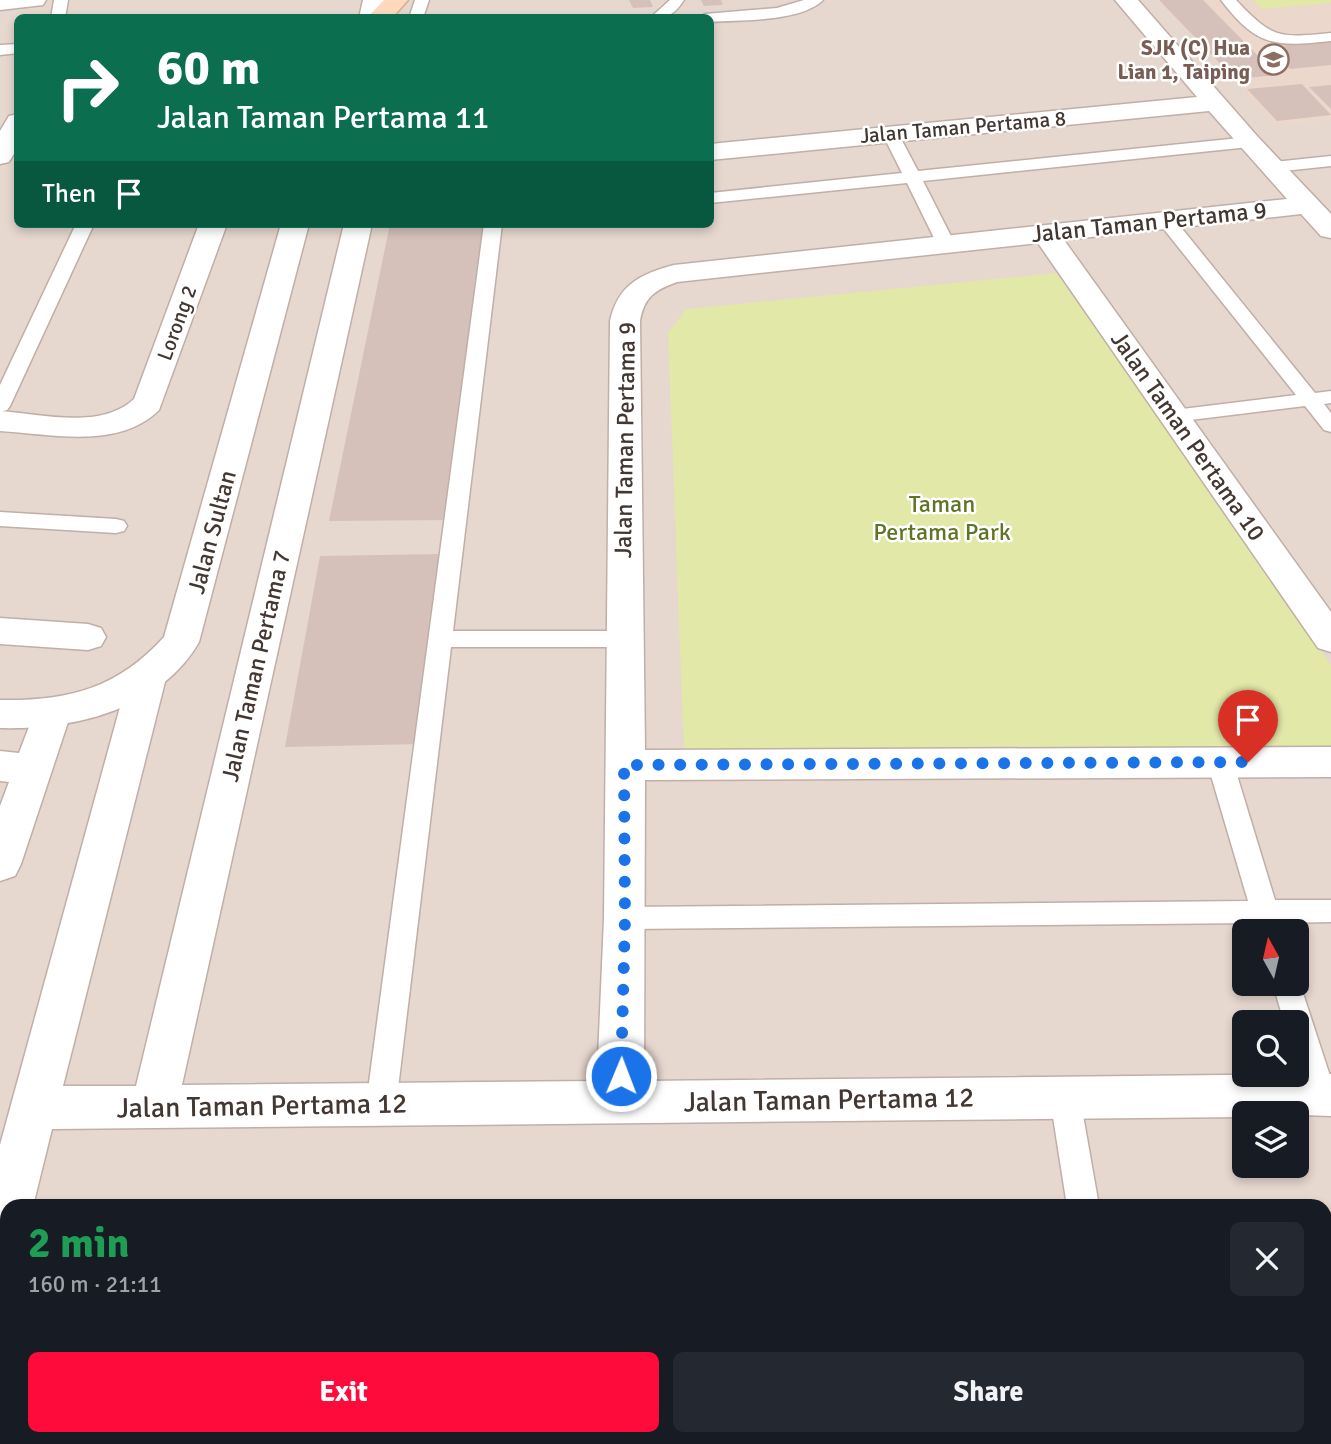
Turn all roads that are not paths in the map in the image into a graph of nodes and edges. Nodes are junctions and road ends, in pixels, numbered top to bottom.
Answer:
1 (35, 0) edge
2 (397, 0) edge
3 (677, 0) edge
4 (817, 0) edge
5 (1126, 0) edge
6 (1228, 0) edge
7 (0, 3) edge
8 (383, 14) edge
9 (664, 14) edge
10 (714, 17) edge
11 (1331, 37) edge
12 (1216, 103) junction
13 (14, 129) edge
14 (890, 133) junction
15 (1249, 142) junction
16 (714, 152) edge
17 (0, 156) edge
18 (1331, 161) edge
19 (1274, 167) junction
20 (912, 177) junction
21 (714, 198) edge
22 (1307, 205) junction
23 (1165, 219) junction
24 (83, 228) edge
25 (212, 228) edge
26 (294, 228) edge
27 (357, 228) edge
28 (492, 228) edge
29 (1331, 230) edge
30 (1045, 233) junction
31 (946, 244) junction
32 (1331, 397) edge
33 (1310, 399) junction
34 (0, 406) edge
35 (1174, 416) junction
36 (0, 421) edge
37 (1331, 426) edge
38 (0, 519) edge
39 (116, 526) dead end
40 (0, 631) edge
41 (88, 637) dead end
42 (440, 639) junction
43 (624, 639) junction
44 (1331, 639) edge
45 (147, 678) junction
46 (52, 713) junction
47 (0, 714) edge
48 (1220, 762) junction
49 (1331, 762) edge
50 (624, 765) junction
51 (17, 767) edge
52 (0, 864) edge
53 (1331, 911) edge
54 (625, 918) junction
55 (1267, 919) edge
56 (1281, 919) edge
57 (1232, 921) edge
58 (1291, 996) edge
59 (1326, 1095) edge
60 (1065, 1098) junction
61 (620, 1102) junction
62 (381, 1105) junction
63 (154, 1107) junction
64 (34, 1108) junction
65 (10, 1199) edge
66 (1082, 1199) edge

1 - 7 street
2 - 8 main road
3 - 9 lane
4 - 10 lane
5 - 12 street
6 - 11 lane
12 - 14 street, Jalan Taman Pertama 8
12 - 15 street
13 - 17 street
14 - 16 street, Jalan Taman Pertama 8
14 - 20 lane
15 - 19 street
15 - 20 lane
18 - 19 lane
19 - 22 street
20 - 21 lane
20 - 31 lane
22 - 23 street, Jalan Taman Pertama 9
22 - 29 street
23 - 30 street, Jalan Taman Pertama 9
23 - 33 lane
24 - 34 lane
25 - 36 street, Lorong 2
26 - 45 street, Jalan Sultan
27 - 63 street, Jalan Taman Pertama 7
28 - 42 lane
30 - 31 street, Jalan Taman Pertama 9
30 - 35 street, Jalan Taman Pertama 10
31 - 43 street, Jalan Taman Pertama 9
32 - 33 lane
33 - 35 lane
33 - 37 lane
35 - 44 street, Jalan Taman Pertama 10
38 - 39 lane
40 - 41 street
42 - 43 lane
42 - 62 lane
43 - 50 street, Jalan Taman Pertama 9
45 - 46 street, Jalan Sultan
45 - 64 street
46 - 47 street, Jalan Sultan
46 - 51 street
48 - 49 street
48 - 50 street
48 - 55 lane
50 - 54 street, Jalan Taman Pertama 9
51 - 52 street
53 - 56 lane
54 - 57 lane
54 - 61 street, Jalan Taman Pertama 9
58 - 59 lane
59 - 60 street, Jalan Taman Pertama 12
60 - 61 street, Jalan Taman Pertama 12
60 - 66 lane
61 - 62 street, Jalan Taman Pertama 12
62 - 63 street, Jalan Taman Pertama 12
63 - 64 street, Jalan Taman Pertama 12
64 - 65 street

